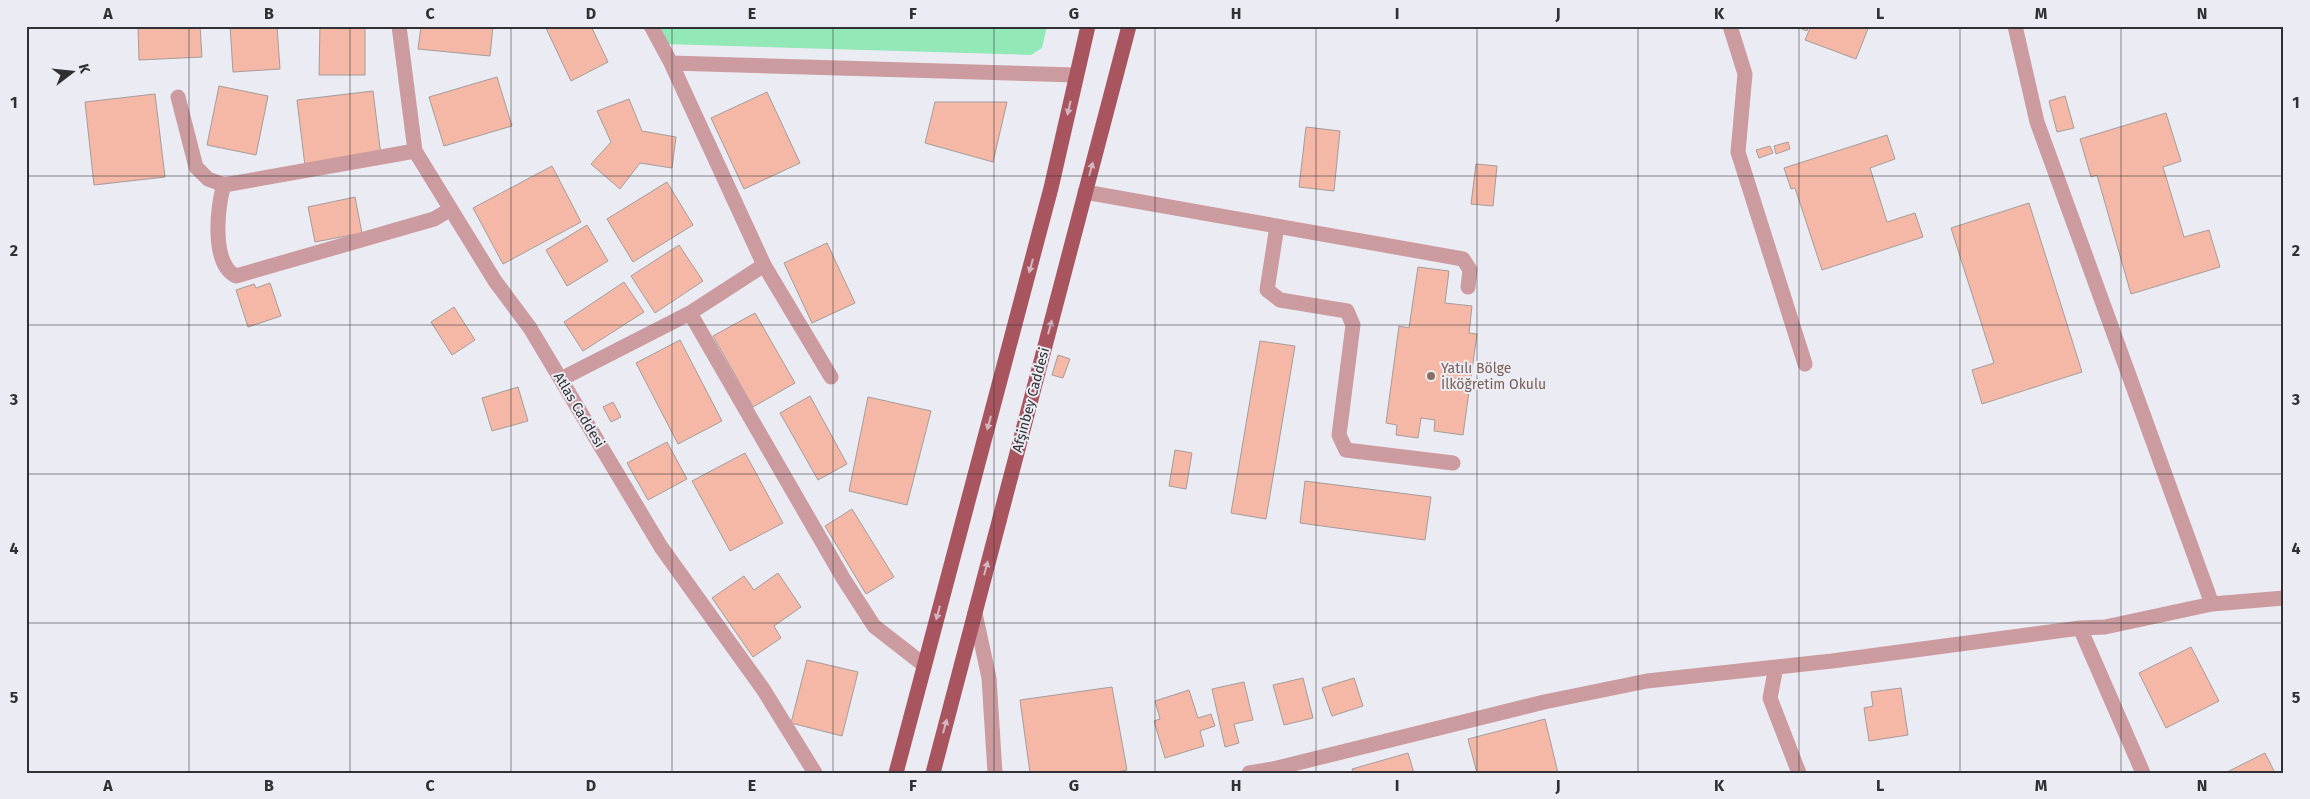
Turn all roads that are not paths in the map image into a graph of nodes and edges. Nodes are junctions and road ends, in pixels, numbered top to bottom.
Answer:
1 (399, 26) edge
2 (651, 26) edge
3 (1088, 26) edge
4 (1129, 26) edge
5 (1730, 26) edge
6 (2015, 26) edge
7 (671, 63) junction
8 (1076, 75) junction
9 (178, 96) dead end
10 (415, 151) junction
11 (224, 185) junction
12 (1085, 192) junction
13 (451, 209) junction
14 (1277, 226) junction
15 (764, 265) junction
16 (1468, 288) dead end
17 (690, 313) junction
18 (1805, 364) dead end
19 (830, 377) dead end
20 (562, 379) junction
21 (1453, 463) dead end
22 (2284, 598) edge
23 (2212, 604) junction
24 (975, 613) junction
25 (2080, 628) junction
26 (924, 665) junction
27 (1776, 667) junction
28 (815, 773) edge
29 (896, 773) edge
30 (933, 773) edge
31 (995, 773) edge
32 (1249, 773) edge
33 (1799, 773) edge
34 (2143, 773) edge

1 - 10 street, Atlas Caddesi
2 - 7 street
3 - 8 main road
12 -> 4 main road, Afşinbey Caddesi
5 - 18 street
6 - 23 street
7 - 8 street
7 - 15 street
8 -> 26 main road
9 - 11 street
10 - 11 street
10 - 13 street, Atlas Caddesi
11 - 13 street
12 - 14 street
24 -> 12 main road, Afşinbey Caddesi
13 - 20 street, Atlas Caddesi
14 - 16 street
14 - 21 street
15 - 17 street
15 - 19 street
17 - 20 street
17 - 26 street
20 - 28 street, Atlas Caddesi
22 - 23 street
23 - 25 street
30 -> 24 main road, Afşinbey Caddesi
24 - 31 street
25 - 27 street
25 - 34 street
26 - 29 main road
27 - 32 street
27 - 33 street

